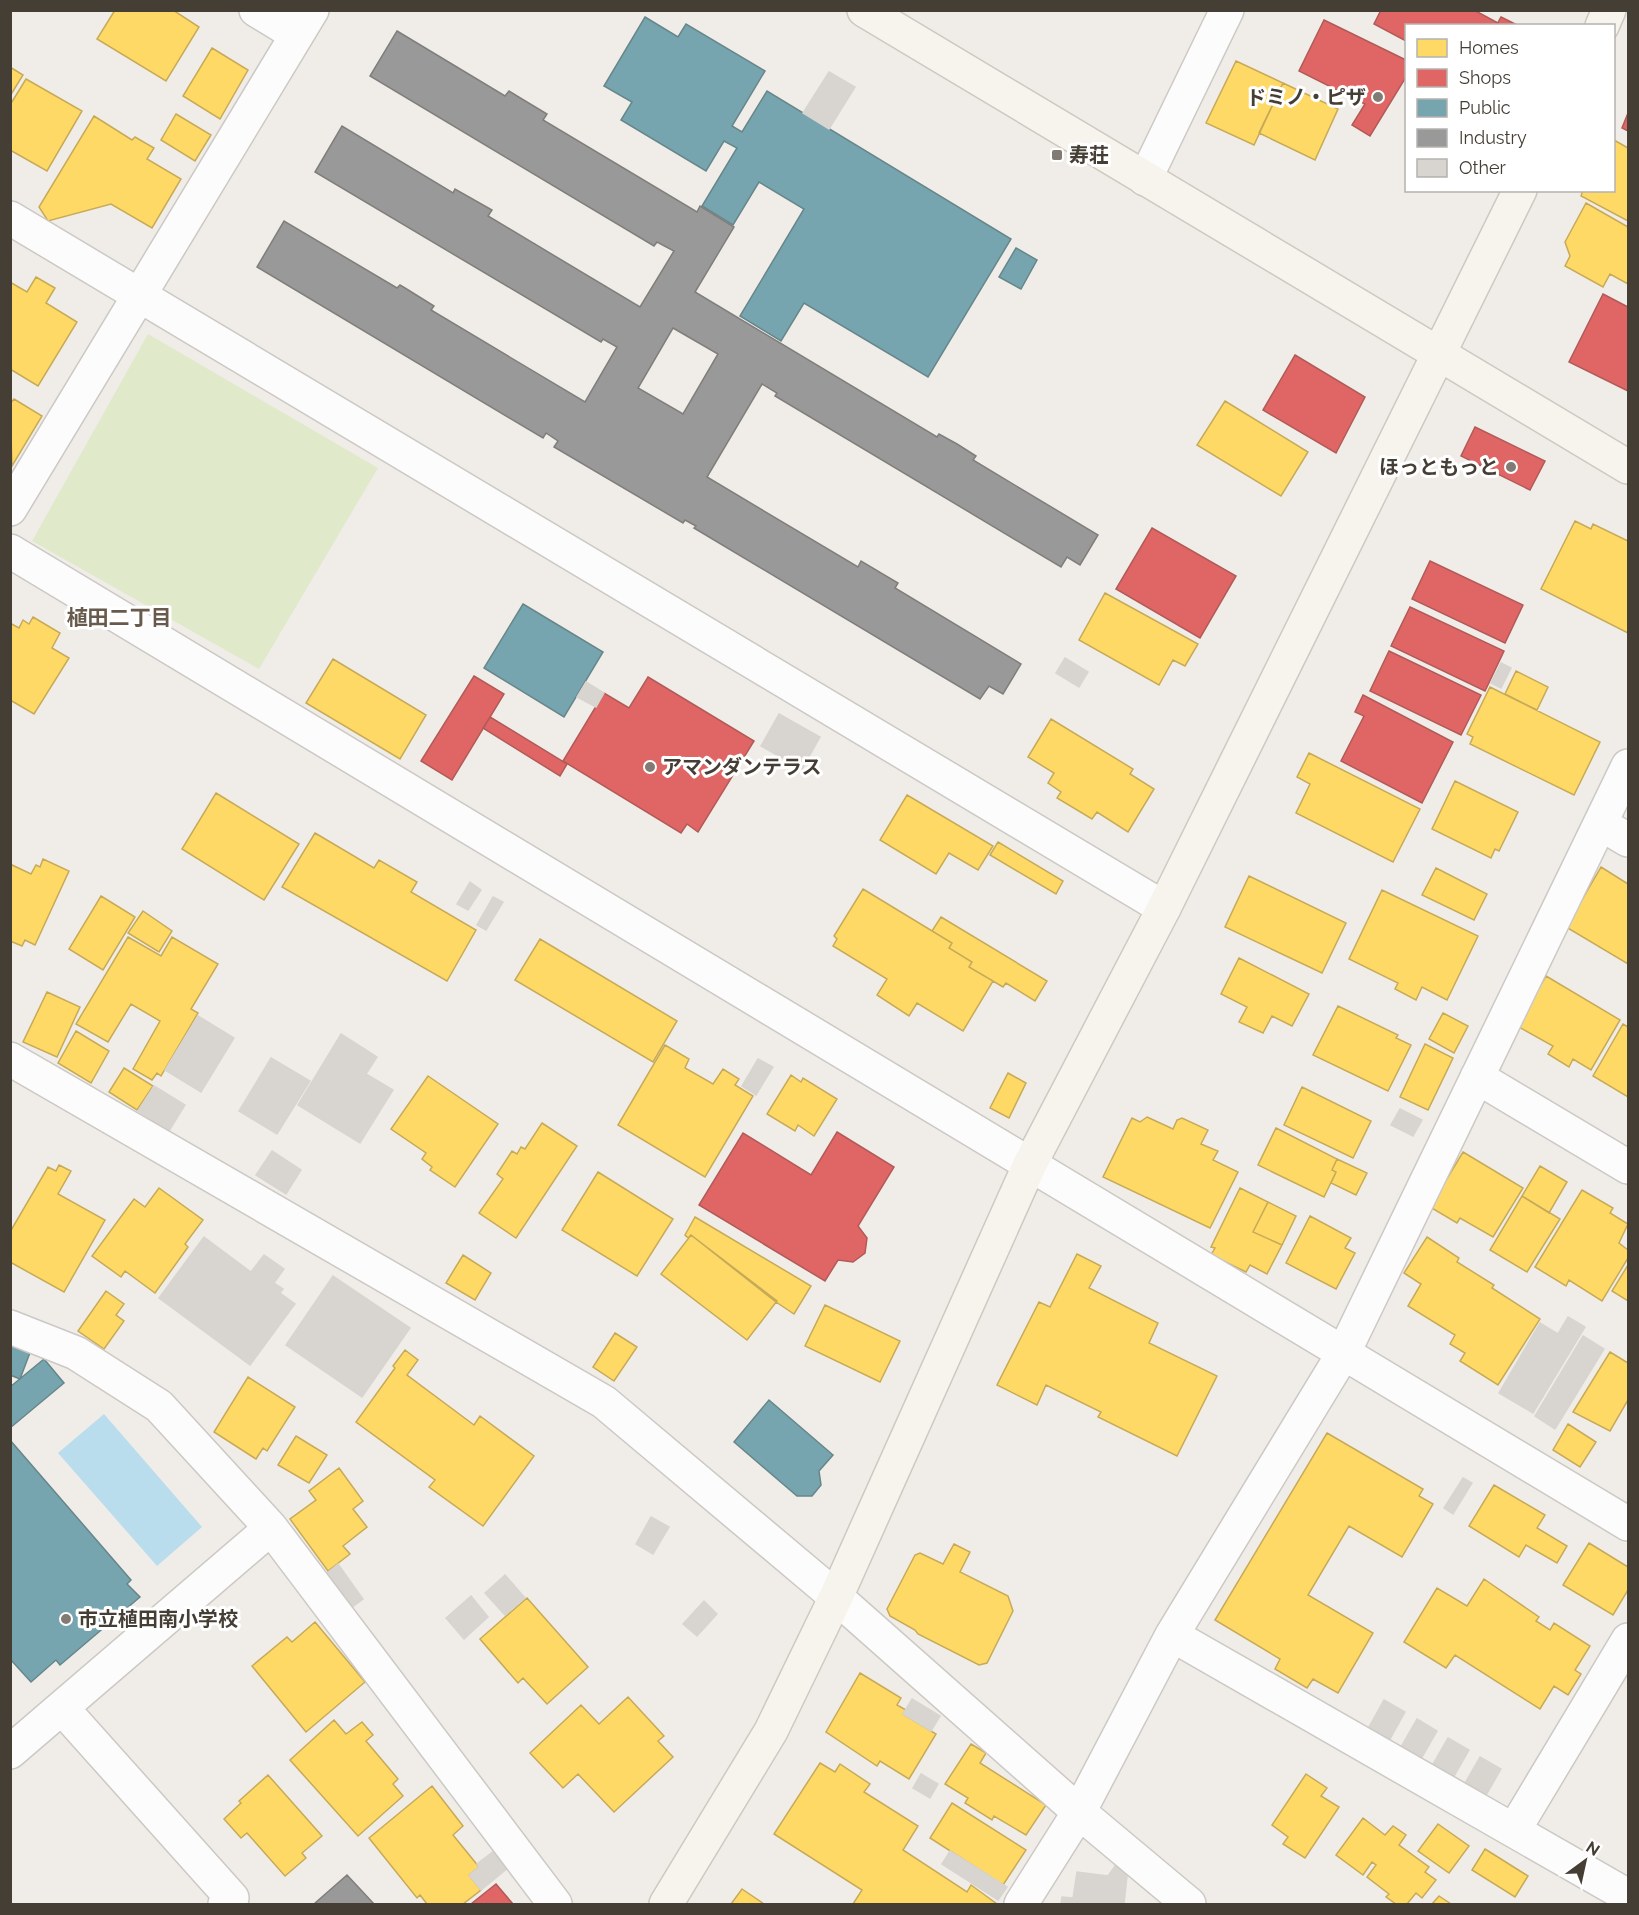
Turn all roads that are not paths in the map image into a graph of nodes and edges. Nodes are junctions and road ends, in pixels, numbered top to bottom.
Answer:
1 (256, 10) edge
2 (864, 10) edge
3 (1227, 10) edge
4 (1609, 10) edge
5 (304, 23) edge
6 (1603, 24) edge
7 (1145, 179) junction
8 (1519, 192) edge
9 (10, 218) edge
10 (140, 295) junction
11 (1439, 355) junction
12 (1629, 468) edge
13 (10, 509) edge
14 (10, 551) edge
15 (1629, 766) edge
16 (1601, 824) junction
17 (1629, 840) edge
18 (1164, 908) junction
19 (10, 1059) edge
20 (1477, 1077) junction
21 (1030, 1164) junction
22 (1629, 1167) edge
23 (10, 1327) edge
24 (1343, 1354) junction
25 (1629, 1524) edge
26 (271, 1528) junction
27 (836, 1598) junction
28 (1172, 1635) junction
29 (1629, 1640) edge
30 (62, 1708) junction
31 (10, 1752) edge
32 (1079, 1812) junction
33 (1514, 1830) junction
34 (1629, 1896) edge
35 (225, 1905) edge
36 (555, 1905) edge
37 (666, 1905) edge
38 (1021, 1905) edge
39 (1189, 1905) edge

1 - 5 street
2 - 7 street
3 - 7 street
4 - 6 street
5 - 10 street
7 - 11 street
8 - 11 street
9 - 10 street
10 - 13 street
10 - 18 street
11 - 12 street
11 - 18 street
14 - 21 street
15 - 16 street
16 - 17 street
16 - 20 street
18 - 21 street
19 - 27 street
20 - 22 street
20 - 24 street
21 - 24 street
21 - 27 street
23 - 26 street
24 - 25 street
24 - 28 street
26 - 30 street
26 - 36 street
27 - 32 street
27 - 37 street
28 - 32 street
28 - 33 street
29 - 33 street
30 - 31 street
30 - 35 street
32 - 38 street
32 - 39 street
33 - 34 street

